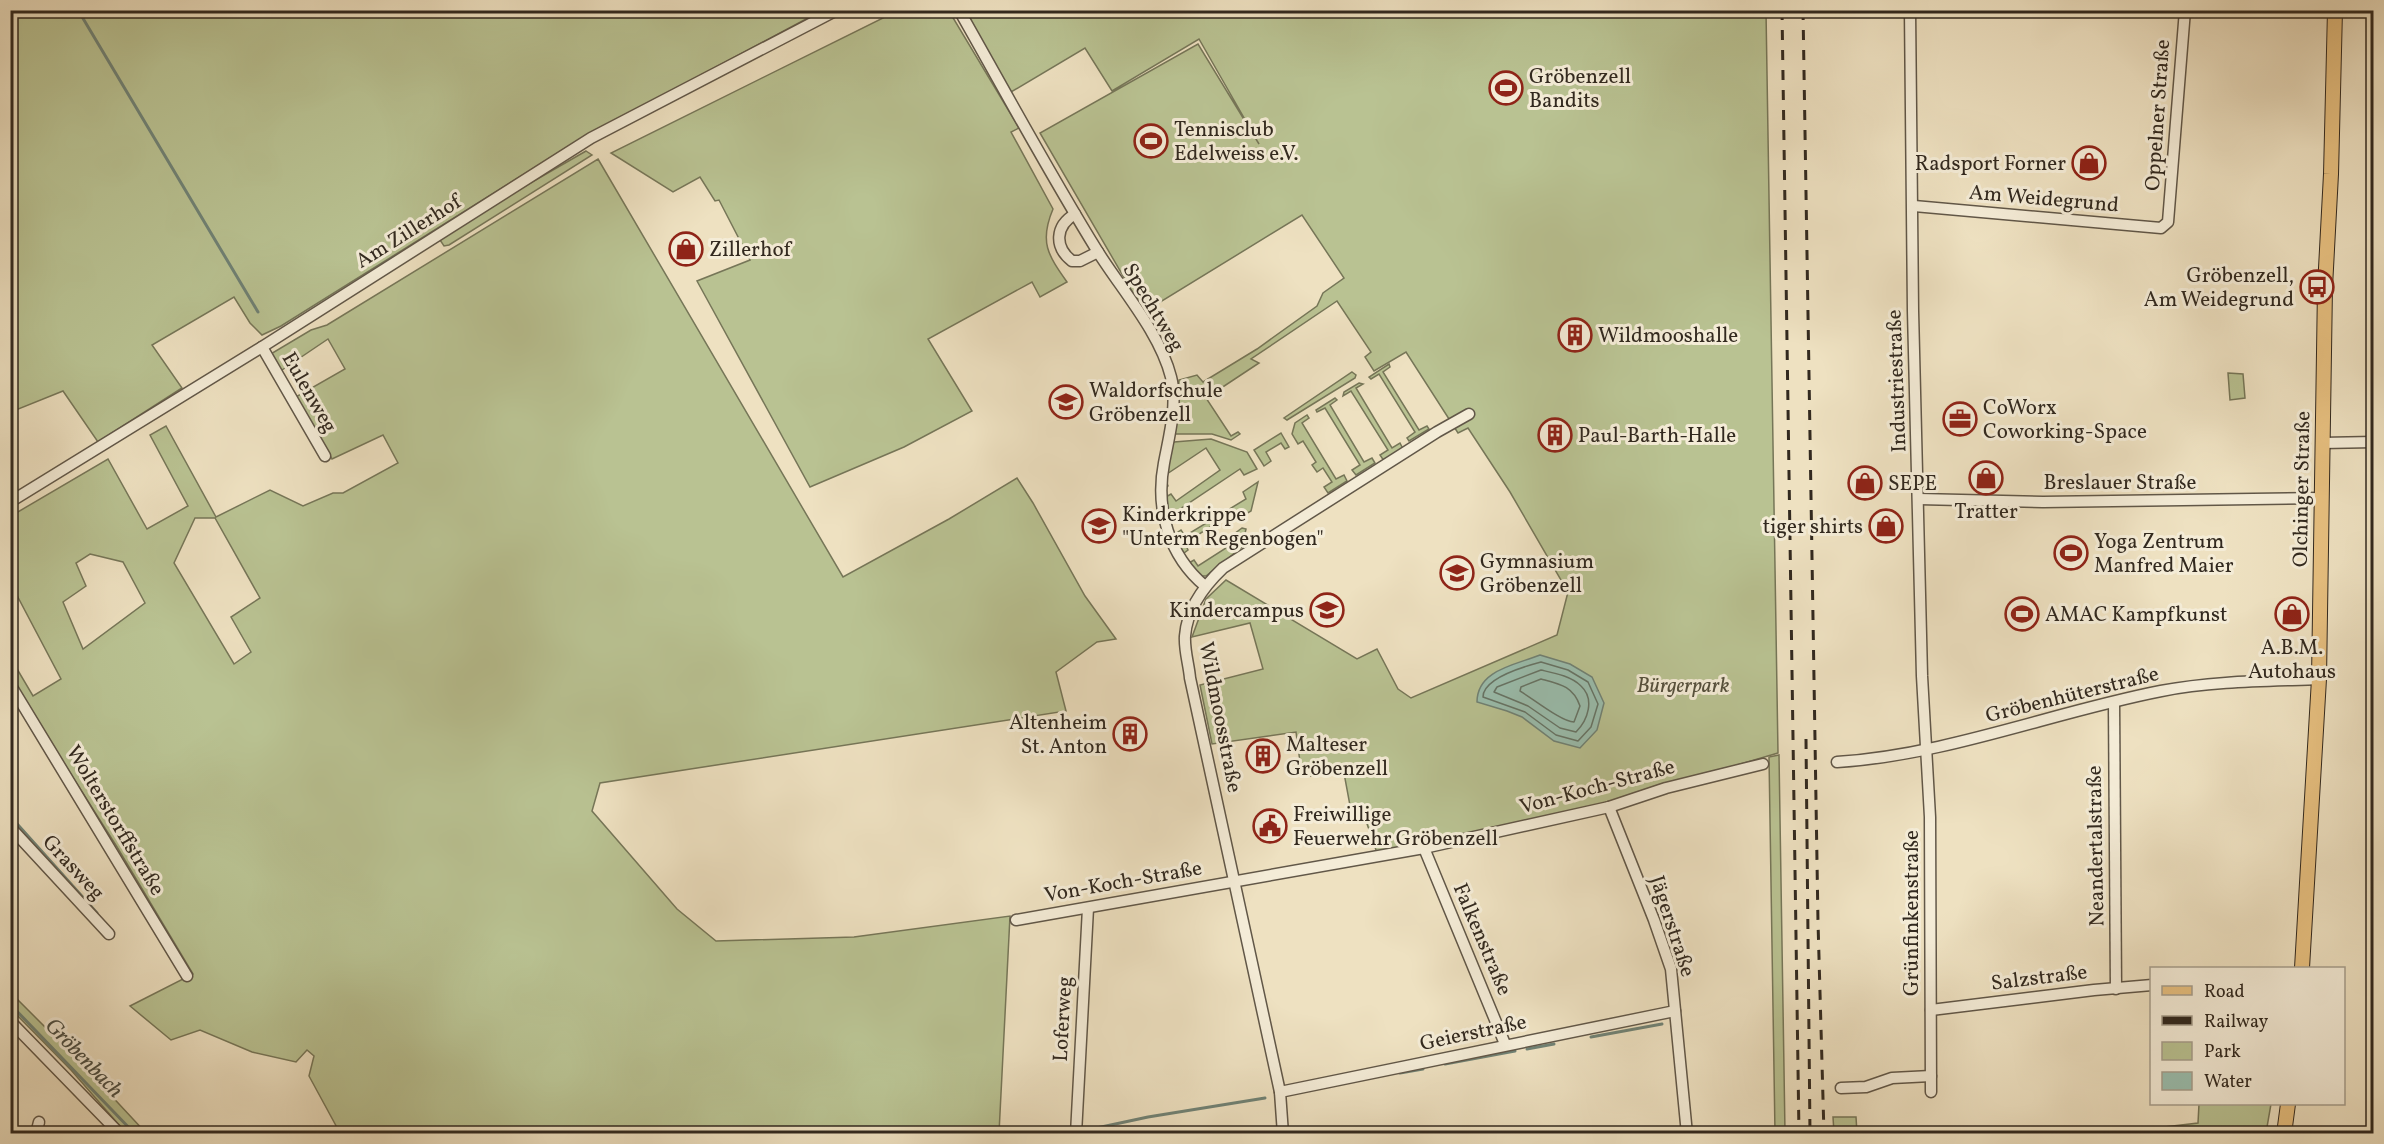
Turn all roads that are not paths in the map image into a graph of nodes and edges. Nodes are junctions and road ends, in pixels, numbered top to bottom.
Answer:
1 (837, 10) edge
2 (959, 10) edge
3 (1910, 10) edge
4 (2185, 10) edge
5 (2335, 10) edge
6 (1914, 206) junction
7 (1075, 214) junction
8 (2168, 222) joint
9 (1098, 252) junction
10 (262, 347) junction
11 (1469, 414) dead end
12 (2373, 442) edge
13 (2322, 443) junction
14 (325, 456) dead end
15 (2321, 498) junction
16 (1919, 499) junction
17 (10, 502) edge
18 (1205, 586) junction
19 (2319, 679) junction
20 (10, 684) edge
21 (2114, 703) junction
22 (1924, 750) junction
23 (1837, 762) dead end
24 (1763, 764) dead end
25 (1609, 807) junction
26 (10, 827) edge
27 (1424, 848) junction
28 (1235, 882) junction
29 (1088, 908) junction
30 (1016, 920) dead end
31 (109, 934) dead end
32 (2302, 967) edge
33 (187, 975) dead end
34 (2150, 985) edge
35 (2116, 989) junction
36 (1931, 1010) junction
37 (1675, 1011) junction
38 (10, 1021) edge
39 (1505, 1044) junction
40 (1931, 1076) junction
41 (1841, 1088) dead end
42 (1280, 1092) junction
43 (1931, 1092) dead end
44 (2288, 1105) edge
45 (120, 1134) edge
46 (1076, 1134) edge
47 (1283, 1134) edge
48 (1687, 1134) edge
49 (2284, 1134) edge

1 - 10 street, Am Zillerhof
2 - 7 street, Spechtweg
3 - 6 street, Industriestraße
4 - 8 street, Oppelner Straße
5 - 13 main road, Olchinger Straße
6 - 8 street, Am Weidegrund
6 - 16 street, Industriestraße
7 - 9 street, Spechtweg
7 - 9 street, Spechtweg
9 - 18 street, Spechtweg
10 - 14 street, Eulenweg
10 - 17 street, Am Zillerhof
11 - 18 street, Wildmoosstraße
12 - 13 street
13 - 15 main road, Olchinger Straße
15 - 16 street, Breslauer Straße
15 - 19 main road, Olchinger Straße
16 - 22 street, Industriestraße
18 - 28 street, Wildmoosstraße
19 - 21 street, Gröbenhüterstraße
19 - 32 main road, Olchinger Straße
20 - 33 street, Wolterstorffstraße
21 - 22 street, Gröbenhüterstraße
21 - 35 street, Neandertalstraße
22 - 23 street, Gröbenhüterstraße
22 - 36 street, Grünfinkenstraße
24 - 25 street, Von-Koch-Straße
25 - 27 street, Von-Koch-Straße
25 - 37 street, Jägerstraße
26 - 31 street, Grasweg
27 - 28 street, Von-Koch-Straße
27 - 39 street, Falkenstraße
28 - 29 street, Von-Koch-Straße
28 - 42 street, Wildmoosstraße
29 - 30 street, Von-Koch-Straße
29 - 46 street, Loferweg
34 - 35 street, Salzstraße
35 - 36 street, Salzstraße
36 - 40 street, Grünfinkenstraße
37 - 39 street, Geierstraße
37 - 48 street, Jägerstraße
38 - 45 street
39 - 42 street, Geierstraße
40 - 41 street
40 - 43 street, Grünfinkenstraße
42 - 47 street, Wildmoosstraße
44 - 49 main road

